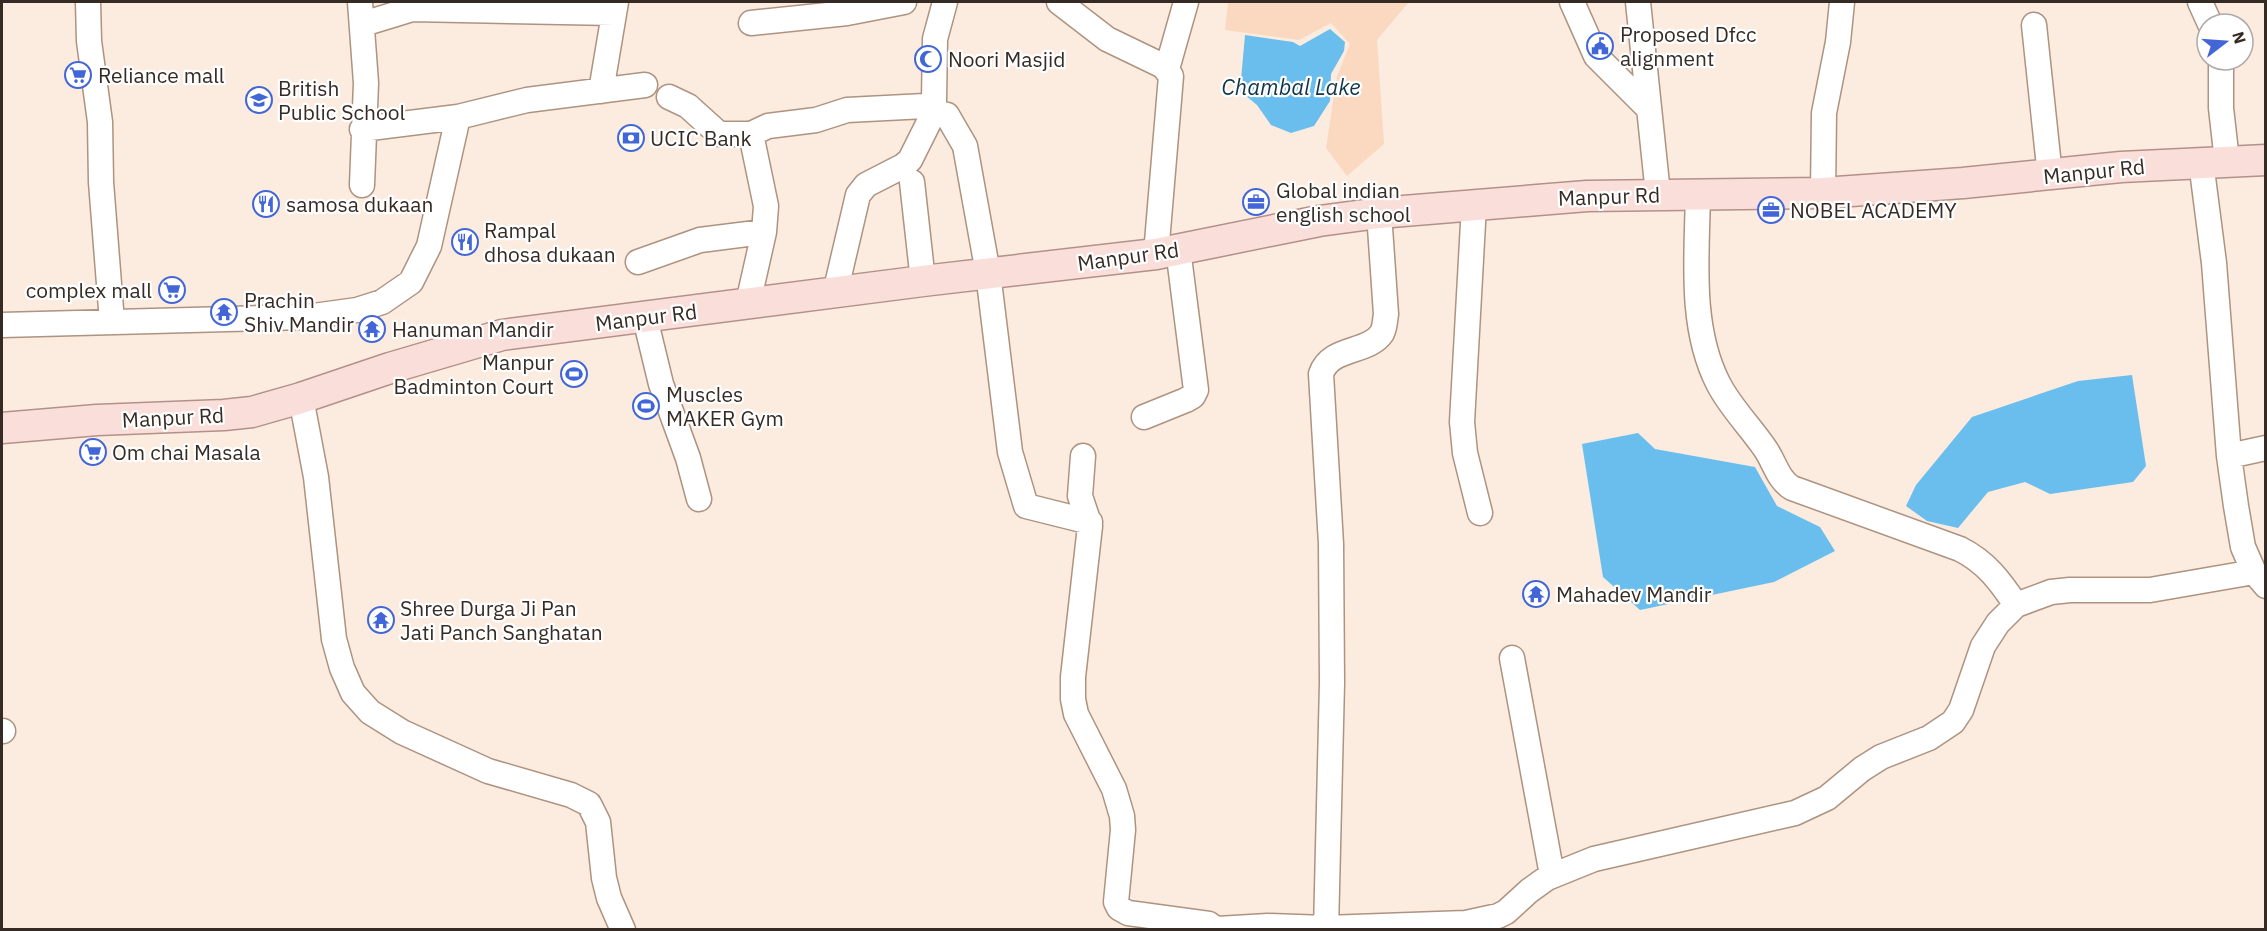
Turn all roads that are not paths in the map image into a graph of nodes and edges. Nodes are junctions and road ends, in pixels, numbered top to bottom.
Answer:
1 (88, 2) edge
2 (904, 2) edge
3 (945, 2) edge
4 (1059, 2) edge
5 (1186, 2) edge
6 (1572, 2) edge
7 (1638, 2) edge
8 (1842, 2) edge
9 (615, 7) edge
10 (362, 13) edge
11 (751, 22) dead end
12 (2034, 24) dead end
13 (1167, 69) junction
14 (2221, 72) edge
15 (645, 86) dead end
16 (601, 91) junction
17 (669, 97) dead end
18 (1649, 109) junction
19 (933, 112) junction
20 (458, 117) junction
21 (362, 129) junction
22 (751, 134) junction
23 (2265, 160) edge
24 (2214, 161) junction
25 (2050, 176) junction
26 (912, 182) dead end
27 (362, 185) dead end
28 (1823, 192) junction
29 (1658, 194) junction
30 (1698, 194) junction
31 (1474, 205) junction
32 (1379, 213) junction
33 (764, 232) junction
34 (1167, 252) junction
35 (638, 262) dead end
36 (988, 273) junction
37 (923, 281) junction
38 (835, 293) junction
39 (748, 303) junction
40 (645, 318) junction
41 (112, 322) junction
42 (2, 325) edge
43 (301, 398) junction
44 (1144, 417) dead end
45 (2, 428) edge
46 (2265, 448) edge
47 (1083, 456) dead end
48 (2229, 456) junction
49 (699, 499) dead end
50 (1480, 513) dead end
51 (1090, 522) junction
52 (2260, 579) edge
53 (2016, 604) junction
54 (1512, 657) dead end
55 (1552, 875) junction
56 (1217, 929) edge
57 (1326, 929) edge
58 (623, 930) edge

1 - 41 street
2 - 11 street
3 - 19 street
4 - 13 street
5 - 13 street
6 - 18 street
7 - 18 street
8 - 28 street
9 - 10 street
9 - 16 street
10 - 21 street
12 - 25 street
13 - 34 street
14 - 24 street
15 - 16 street
16 - 20 street
17 - 22 street
18 - 29 street
19 - 22 street
19 - 36 street
19 - 38 street
20 - 21 street
20 - 41 street
21 - 27 street
22 - 33 street
23 - 24 main road, Manpur Rd
24 - 25 main road, Manpur Rd
24 - 48 street
25 - 28 main road, Manpur Rd
26 - 37 street
28 - 30 main road, Manpur Rd
29 - 30 main road, Manpur Rd
29 - 31 main road, Manpur Rd
30 - 53 street
31 - 32 main road, Manpur Rd
31 - 50 street
32 - 34 main road, Manpur Rd
32 - 57 street
33 - 35 street
33 - 39 street
34 - 36 main road, Manpur Rd
34 - 44 street
36 - 37 main road, Manpur Rd
36 - 51 street
37 - 38 main road, Manpur Rd
38 - 39 main road, Manpur Rd
39 - 40 main road, Manpur Rd
40 - 43 main road, Manpur Rd
40 - 49 street
41 - 42 street
43 - 45 main road, Manpur Rd
43 - 58 street
46 - 48 street
47 - 51 street
48 - 52 street
51 - 56 street
52 - 53 street
53 - 55 street
54 - 55 street
55 - 57 street
56 - 57 street

